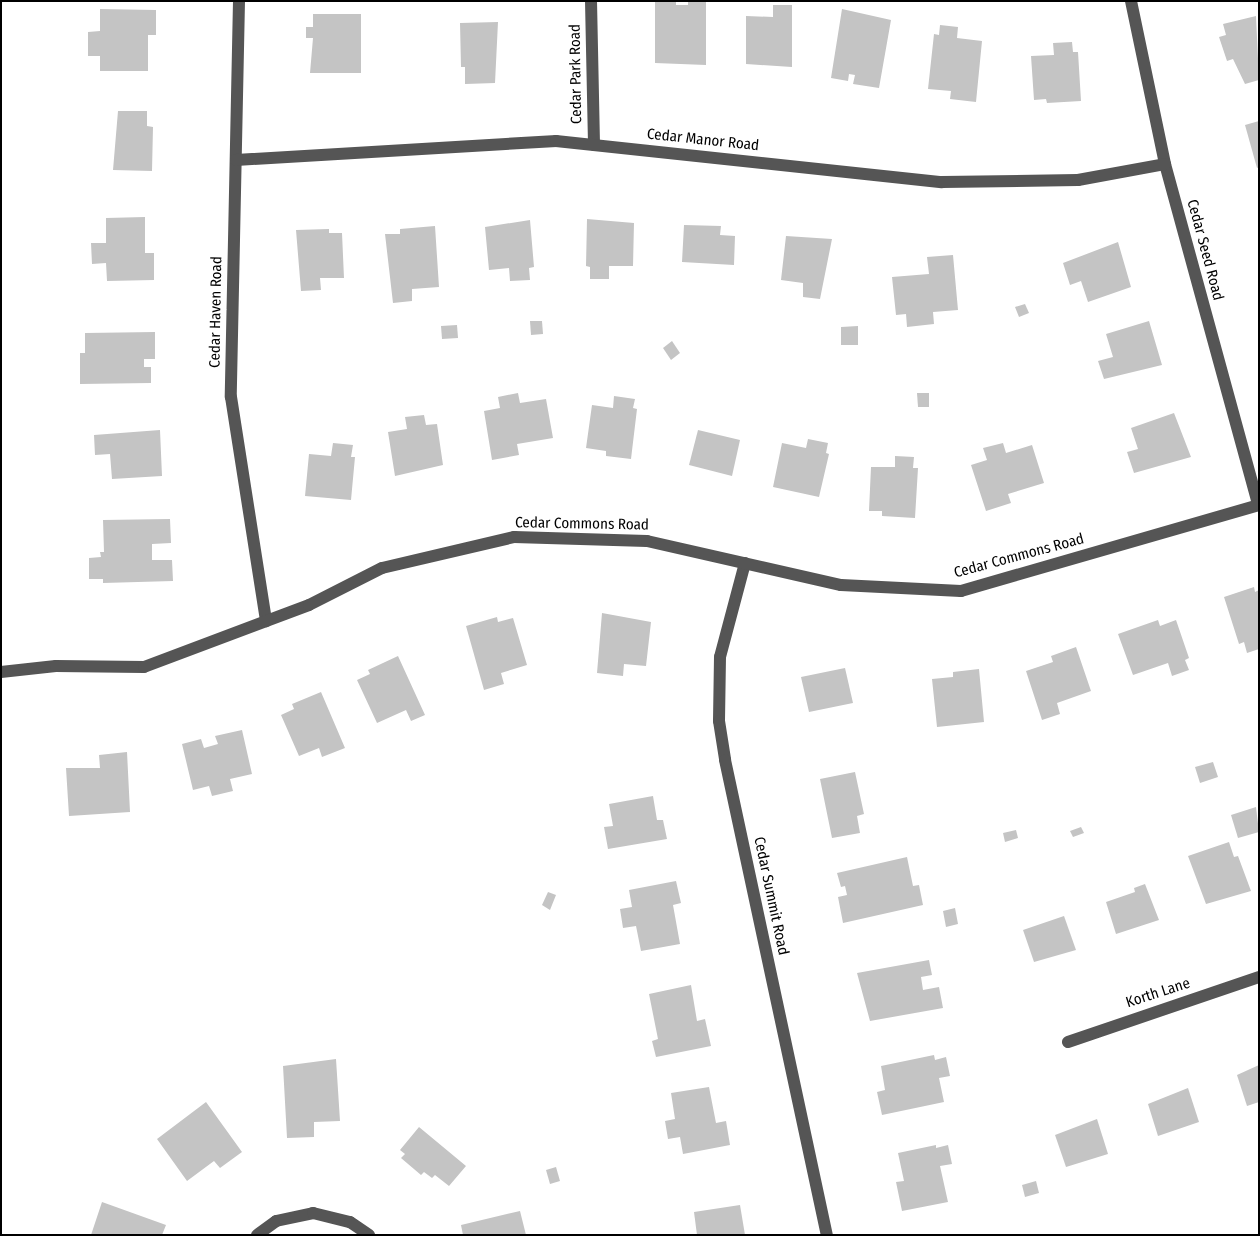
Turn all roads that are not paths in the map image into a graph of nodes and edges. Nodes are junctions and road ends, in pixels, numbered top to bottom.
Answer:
1 (239, 1) edge
2 (591, 1) edge
3 (1131, 1) edge
4 (594, 145) junction
5 (236, 160) junction
6 (1165, 164) junction
7 (1258, 505) edge
8 (745, 563) junction
9 (266, 622) junction
10 (1, 672) edge
11 (1259, 977) edge
12 (1068, 1042) dead end
13 (257, 1235) edge
14 (369, 1235) edge
15 (827, 1235) edge

1 - 5 street, Cedar Haven Road
2 - 4 street, Cedar Park Road
3 - 6 street, Cedar Seed Road
4 - 5 street, Cedar Manor Road
4 - 6 street, Cedar Manor Road
5 - 9 street, Cedar Haven Road
6 - 7 street, Cedar Seed Road
7 - 8 street, Cedar Commons Road
8 - 9 street, Cedar Commons Road
8 - 15 street, Cedar Summit Road
9 - 10 street, Cedar Commons Road
11 - 12 street, Korth Lane
13 - 14 street

